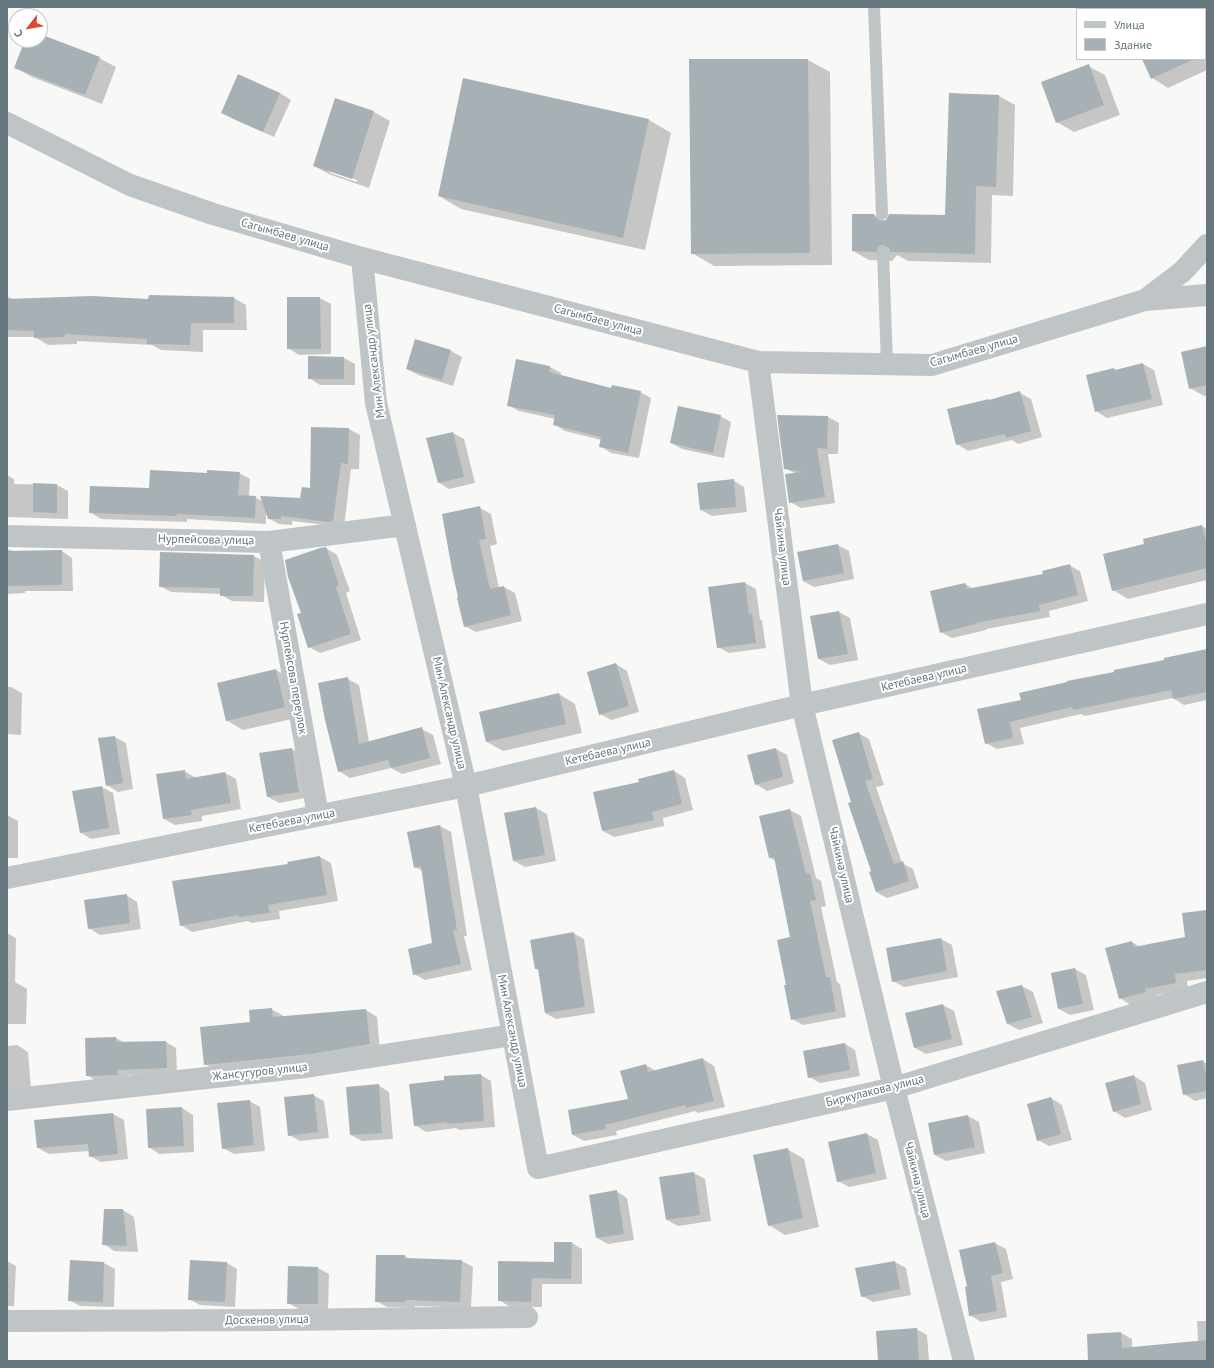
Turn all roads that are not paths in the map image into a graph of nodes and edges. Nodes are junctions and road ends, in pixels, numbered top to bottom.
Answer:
1 (874, 7) edge
2 (7, 123) edge
3 (882, 214) dead end
4 (1207, 245) edge
5 (883, 252) dead end
6 (362, 258) junction
7 (1207, 295) edge
8 (1145, 300) junction
9 (758, 362) junction
10 (887, 364) junction
11 (405, 525) junction
12 (7, 536) edge
13 (268, 542) junction
14 (1207, 614) edge
15 (802, 705) junction
16 (466, 786) junction
17 (318, 815) junction
18 (7, 878) edge
19 (1207, 992) edge
20 (513, 1035) junction
21 (894, 1088) junction
22 (7, 1100) edge
23 (538, 1168) joint
24 (527, 1317) dead end
25 (7, 1321) edge
26 (964, 1361) edge

1 - 3 lane
2 - 6 street, Сагымбаев улица
4 - 8 street
5 - 10 lane
6 - 9 street, Сагымбаев улица
6 - 11 street, Мин Александр улица
7 - 8 street, Сагымбаев улица
8 - 10 street, Сагымбаев улица
9 - 10 street, Сагымбаев улица
9 - 15 street, Чайкина улица
11 - 13 street, Нурпейсова улица
11 - 16 street, Мин Александр улица
12 - 13 street, Нурпейсова улица
13 - 17 street, Нурпейсова переулок
14 - 15 street, Кетебаева улица
15 - 16 street, Кетебаева улица
15 - 21 street, Чайкина улица
16 - 17 street, Кетебаева улица
16 - 20 street, Мин Александр улица
17 - 18 street, Кетебаева улица
19 - 21 street, Биркулакова улица
20 - 22 street, Жансугуров улица
20 - 23 street, Мин Александр улица
21 - 23 street, Биркулакова улица
21 - 26 street, Чайкина улица
24 - 25 street, Доскенов улица

